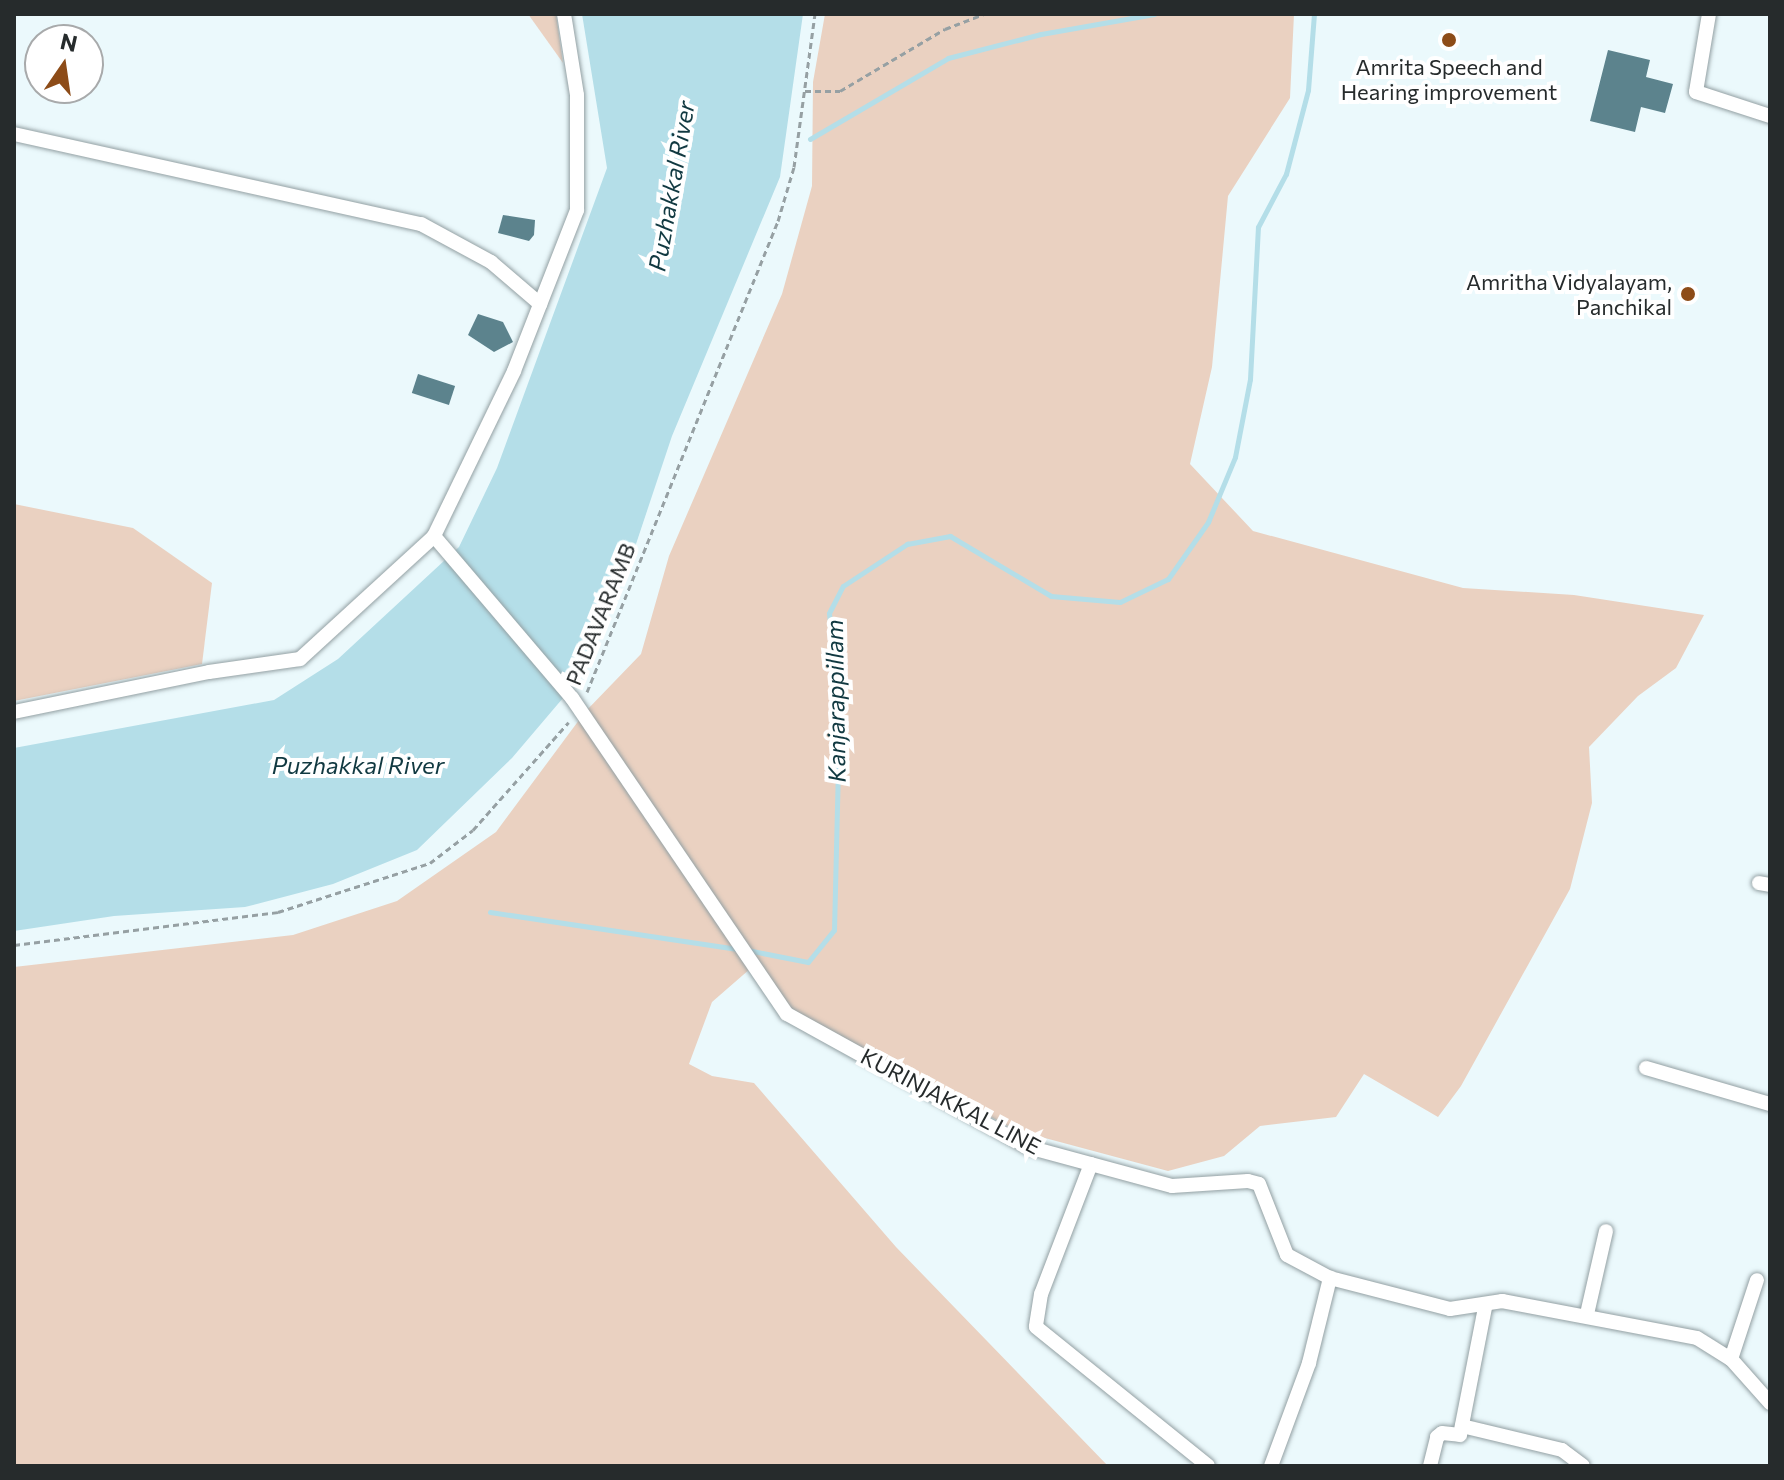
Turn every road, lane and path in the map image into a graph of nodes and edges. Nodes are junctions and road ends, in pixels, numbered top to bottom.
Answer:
1 (564, 14) edge
2 (815, 14) edge
3 (984, 14) edge
4 (1709, 14) edge
5 (804, 90) junction
6 (1770, 116) edge
7 (14, 134) edge
8 (540, 304) junction
9 (434, 536) junction
10 (575, 703) junction
11 (14, 712) edge
12 (14, 945) edge
13 (1646, 1068) dead end
14 (1770, 1104) edge
15 (1091, 1164) junction
16 (1606, 1231) dead end
17 (1330, 1278) junction
18 (1757, 1280) dead end
19 (1485, 1307) junction
20 (1587, 1314) junction
21 (1731, 1359) junction
22 (1770, 1403) edge
23 (1462, 1426) junction
24 (1208, 1466) edge
25 (1271, 1466) edge
26 (1430, 1466) edge
27 (1583, 1466) edge

1 - 8 street
2 - 5 path, PADAVARAMB
3 - 5 path
4 - 6 street
5 - 10 path, PADAVARAMB
7 - 8 street
8 - 9 street
9 - 10 street, KURINJAKKAL LINE
9 - 11 street
10 - 12 path, PADAVARAMB
10 - 15 street, KURINJAKKAL LINE
13 - 14 street
15 - 17 street, KURINJAKKAL LINE
15 - 24 street
16 - 20 street
17 - 19 street, KURINJAKKAL LINE
17 - 25 street
18 - 21 street
19 - 20 street, KURINJAKKAL LINE
19 - 23 street
20 - 21 street, KURINJAKKAL LINE
21 - 22 street, KURINJAKKAL LINE
23 - 26 street
23 - 27 street

